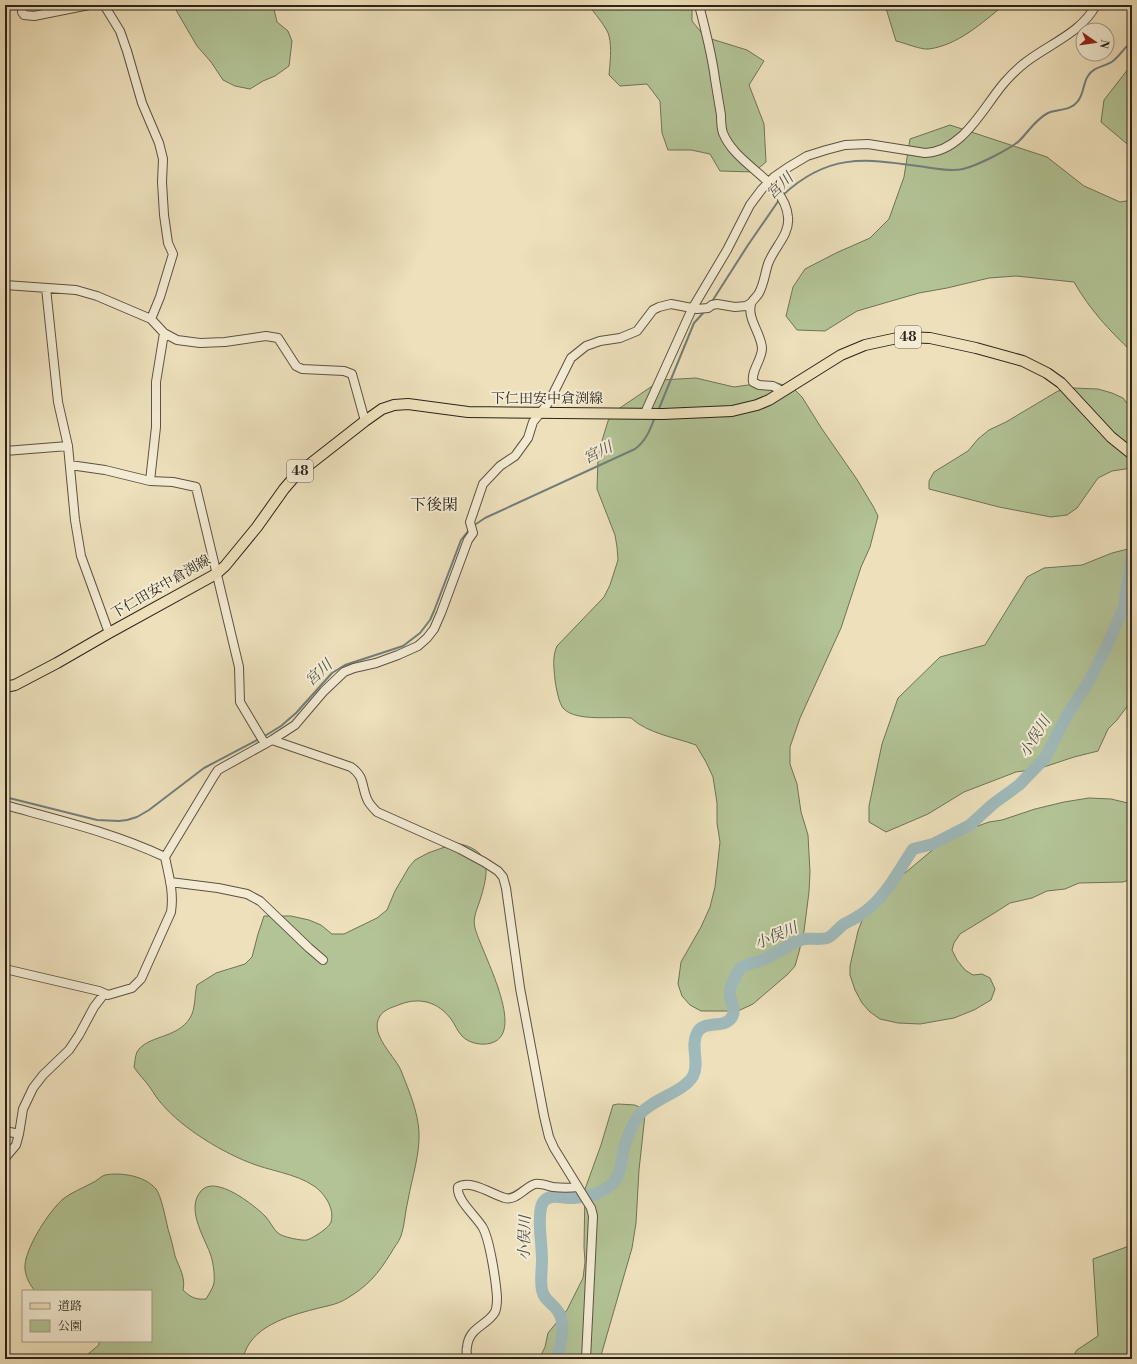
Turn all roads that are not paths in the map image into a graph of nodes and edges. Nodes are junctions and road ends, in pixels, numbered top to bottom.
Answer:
1 (22, 5) edge
2 (89, 5) edge
3 (104, 5) edge
4 (699, 5) edge
5 (1096, 5) edge
6 (771, 185) junction
7 (5, 285) edge
8 (46, 288) junction
9 (751, 302) junction
10 (694, 309) junction
11 (151, 319) junction
12 (164, 333) junction
13 (782, 391) junction
14 (540, 413) junction
15 (648, 413) junction
16 (365, 421) junction
17 (68, 446) junction
18 (5, 451) edge
19 (1132, 454) edge
20 (70, 465) junction
21 (150, 481) junction
22 (216, 574) junction
23 (109, 633) junction
24 (5, 688) edge
25 (268, 742) junction
26 (5, 805) edge
27 (165, 858) junction
28 (170, 882) junction
29 (323, 960) dead end
30 (5, 969) edge
31 (104, 994) junction
32 (5, 1131) edge
33 (19, 1134) junction
34 (5, 1158) edge
35 (578, 1187) junction
36 (469, 1359) edge
37 (586, 1359) edge

1 - 2 street
3 - 11 street
4 - 6 street
5 - 6 street
6 - 9 street
6 - 10 street
7 - 8 street
8 - 11 street
8 - 17 street
9 - 10 street
9 - 13 street
10 - 14 street
10 - 15 street
11 - 12 street
12 - 16 street
12 - 21 street
13 - 15 main road, 下仁田安中倉渕線 / 48
13 - 19 main road, 下仁田安中倉渕線 / 48
14 - 15 main road, 下仁田安中倉渕線 / 48
14 - 16 main road, 下仁田安中倉渕線 / 48
14 - 25 street
16 - 22 main road, 下仁田安中倉渕線 / 48
17 - 18 street
17 - 20 street
20 - 21 street
20 - 23 street
21 - 22 street
22 - 23 main road, 下仁田安中倉渕線 / 48
22 - 25 street
23 - 24 main road, 下仁田安中倉渕線 / 48
25 - 27 street
25 - 35 street
26 - 27 street
27 - 28 street
28 - 29 street
28 - 31 street
30 - 31 street
31 - 33 street
32 - 33 street
33 - 34 street
35 - 36 street
35 - 37 street

